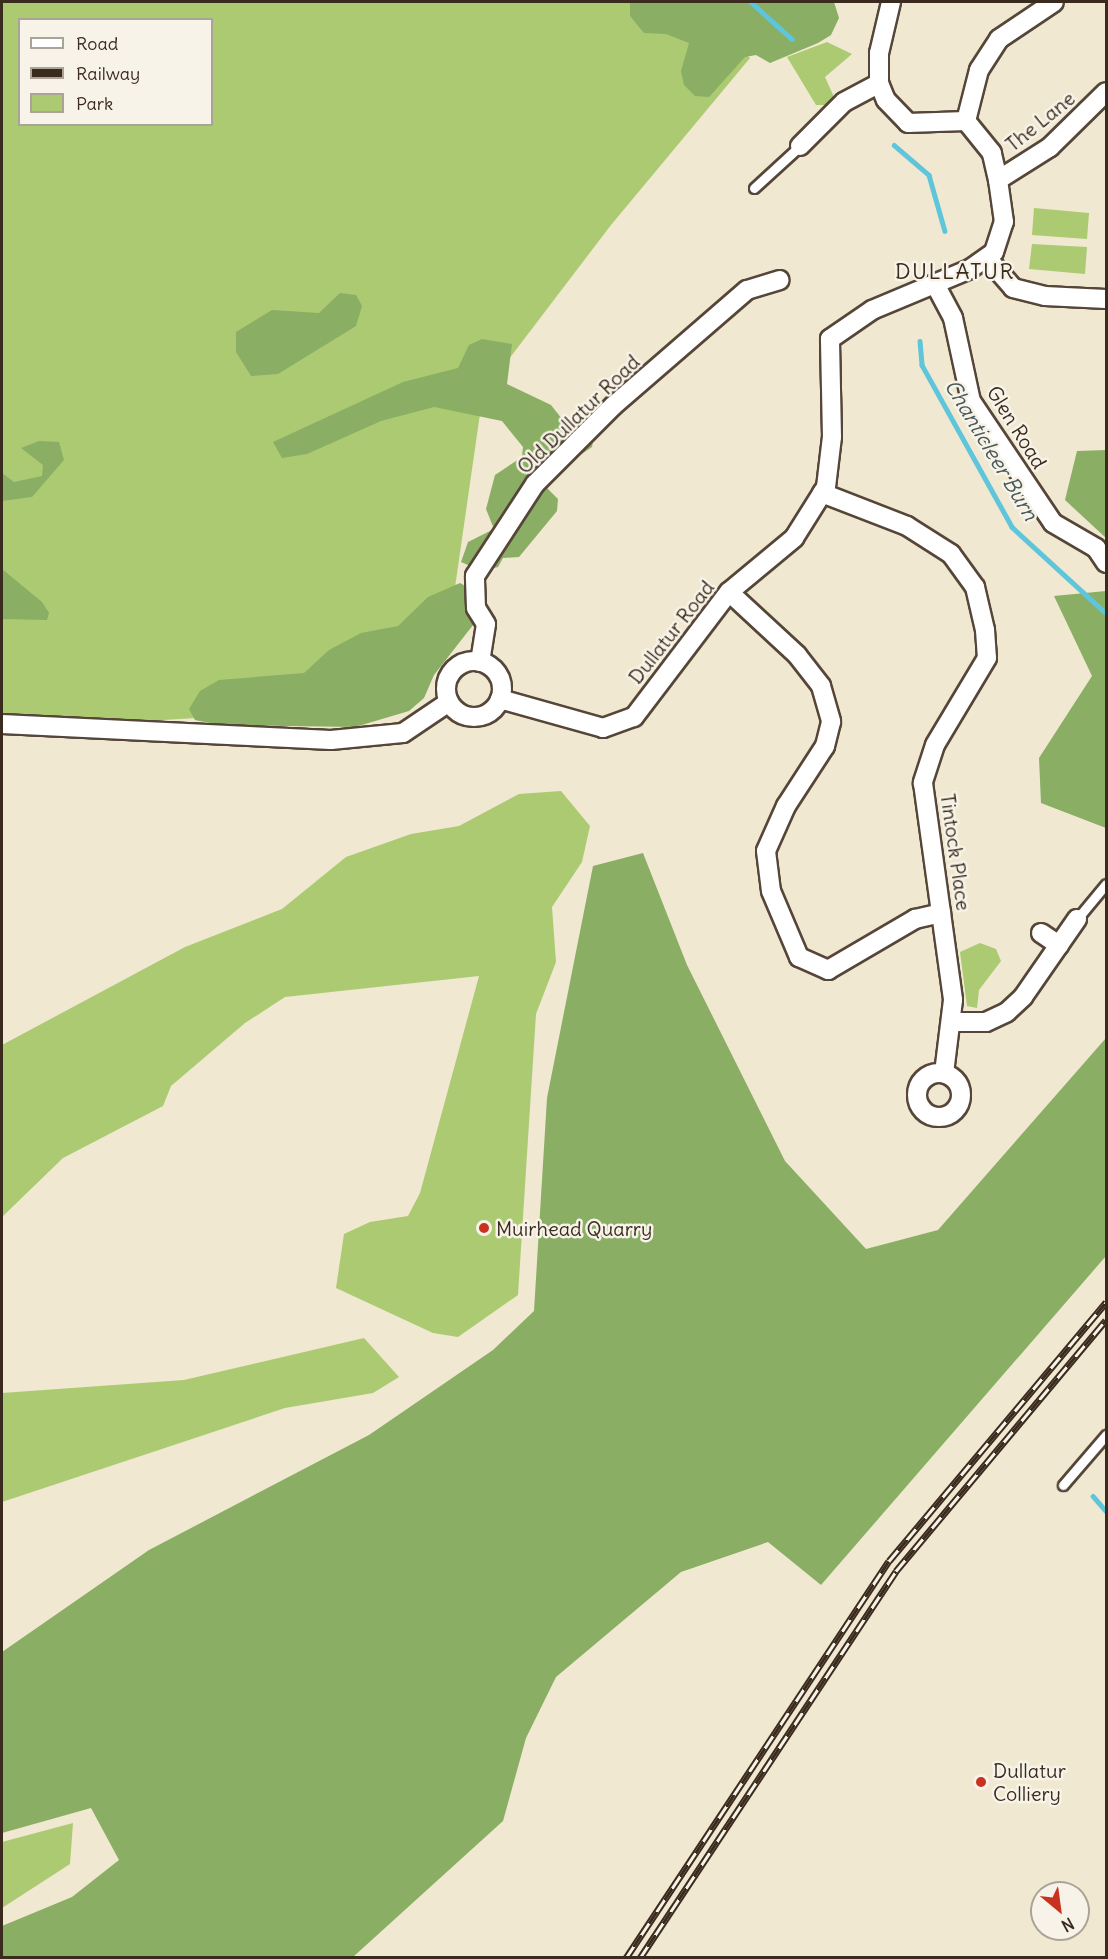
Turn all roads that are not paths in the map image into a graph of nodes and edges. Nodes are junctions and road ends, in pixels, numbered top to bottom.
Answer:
1 (891, 2) edge
2 (1054, 2) edge
3 (879, 83) junction
4 (1107, 92) edge
5 (966, 121) junction
6 (800, 146) joint
7 (998, 180) junction
8 (754, 188) dead end
9 (988, 259) junction
10 (779, 280) dead end
11 (935, 284) junction
12 (1107, 299) edge
13 (822, 493) junction
14 (1107, 563) edge
15 (729, 592) junction
16 (480, 662) junction
17 (500, 699) junction
18 (449, 702) junction
19 (2, 724) edge
20 (1106, 884) edge
21 (941, 913) junction
22 (1077, 919) joint
23 (1041, 933) dead end
24 (1059, 945) junction
25 (954, 1022) junction
26 (944, 1073) dead end
27 (1107, 1435) edge
28 (1063, 1485) dead end

1 - 3 street
2 - 5 street
3 - 5 street
3 - 6 street
4 - 7 street, The Lane
5 - 7 street
6 - 8 lane
7 - 9 street
9 - 11 street
9 - 12 street
10 - 16 street, Old Dullatur Road
11 - 13 street, Dullatur Road
11 - 14 street, Glen Road
13 - 15 street, Dullatur Road
13 - 21 street, Tintock Place
15 - 17 street, Dullatur Road
15 - 21 street
16 - 17 street
16 - 18 street
17 - 18 street
18 - 19 street
20 - 22 lane
21 - 25 street, Tintock Place
22 - 24 street
23 - 24 street
24 - 25 street
25 - 26 street, Tintock Place
27 - 28 lane

